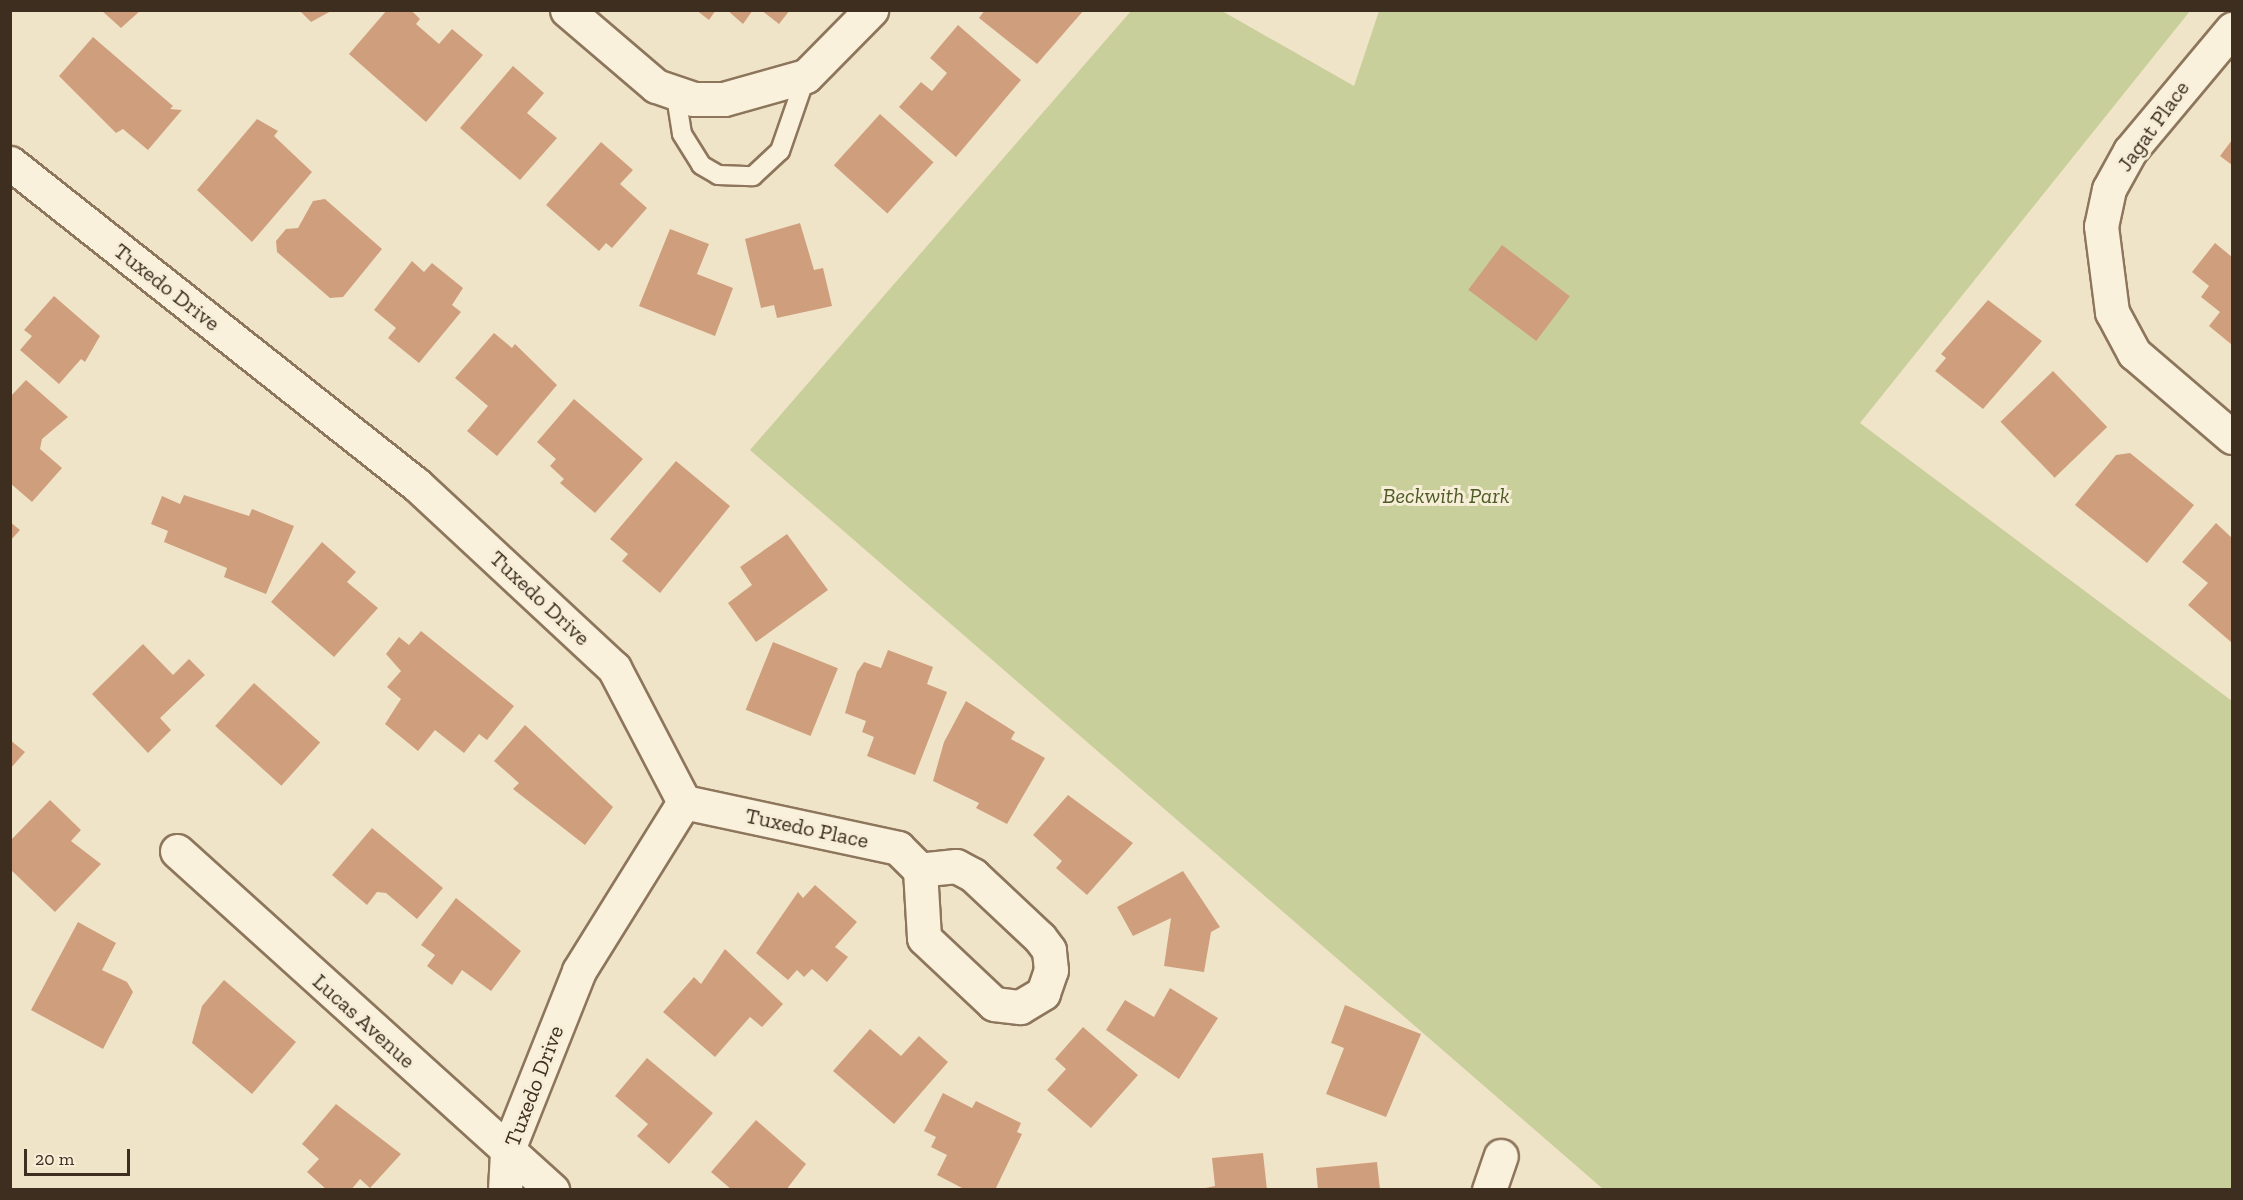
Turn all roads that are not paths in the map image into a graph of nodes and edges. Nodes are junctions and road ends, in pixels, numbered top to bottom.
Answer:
1 (567, 10) edge
2 (871, 10) edge
3 (2232, 29) edge
4 (806, 76) junction
5 (676, 96) junction
6 (10, 163) edge
7 (2232, 437) edge
8 (684, 802) junction
9 (177, 851) dead end
10 (920, 870) junction
11 (507, 1152) junction
12 (1501, 1156) dead end
13 (505, 1190) edge
14 (552, 1190) edge
15 (1489, 1190) edge

1 - 5 street
2 - 4 street
3 - 7 street, Jagat Place
4 - 5 street
4 - 5 lane
6 - 8 street, Tuxedo Drive
8 - 10 street, Tuxedo Place
8 - 11 street, Tuxedo Drive
9 - 11 street, Lucas Avenue
10 - 10 street
11 - 13 street, Tuxedo Drive
11 - 14 street, Lucas Avenue
12 - 15 street

